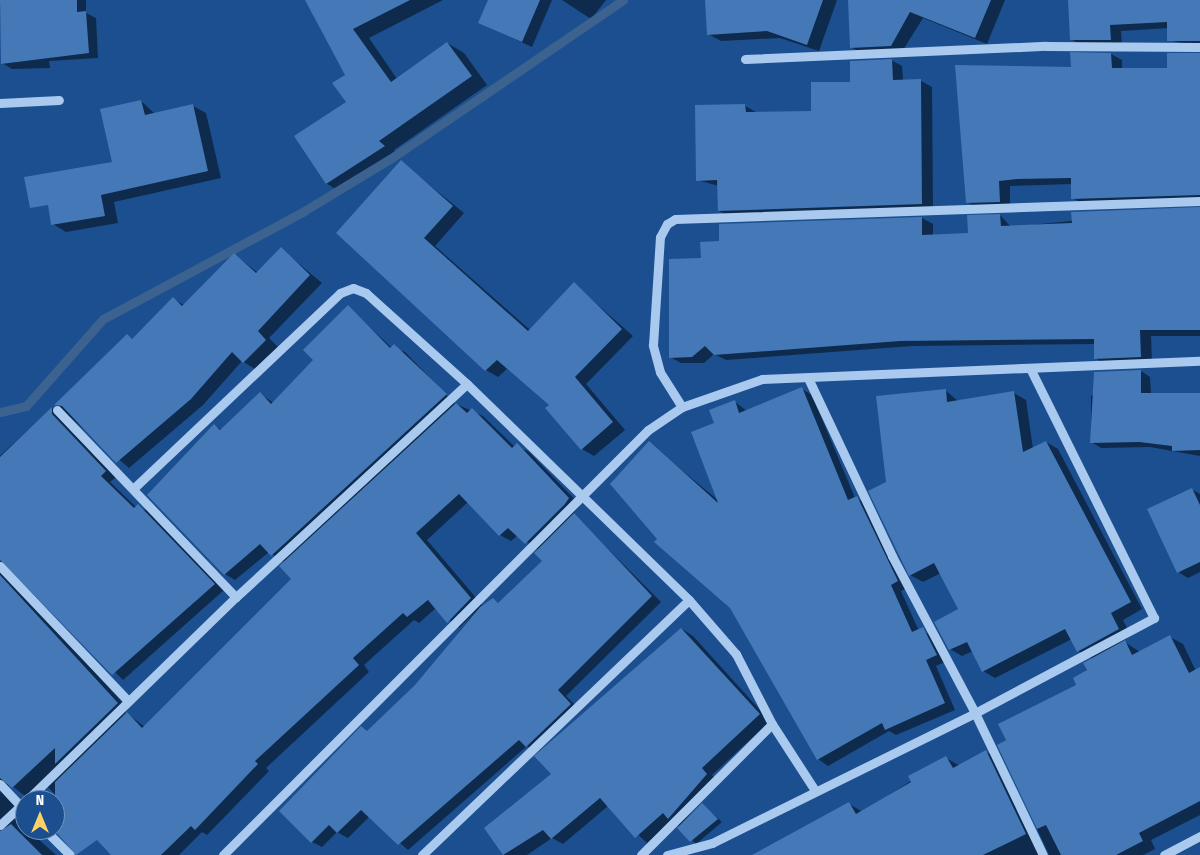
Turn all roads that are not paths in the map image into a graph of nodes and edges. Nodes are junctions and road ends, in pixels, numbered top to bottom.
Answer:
1 (1200, 47) edge
2 (745, 59) dead end
3 (59, 100) dead end
4 (0, 103) edge
5 (1200, 201) edge
6 (1200, 361) edge
7 (1030, 368) junction
8 (808, 378) junction
9 (467, 384) junction
10 (682, 407) junction
11 (57, 410) dead end
12 (134, 487) junction
13 (581, 500) junction
14 (0, 566) edge
15 (236, 597) junction
16 (689, 600) junction
17 (127, 700) junction
18 (975, 713) junction
19 (772, 724) junction
20 (0, 784) edge
21 (814, 789) junction
22 (39, 790) edge
23 (15, 797) edge
24 (15, 812) edge
25 (0, 825) edge
26 (1200, 836) edge
27 (55, 840) edge
28 (70, 855) edge
29 (223, 855) edge
30 (422, 855) edge
31 (641, 855) edge
32 (667, 855) edge
33 (1043, 855) edge
34 (1164, 855) edge

1 - 2 street
3 - 4 street
5 - 10 street
6 - 7 street
7 - 8 street
7 - 18 street
8 - 10 street
8 - 18 street
9 - 12 street
9 - 13 street
9 - 15 street
10 - 13 street
11 - 12 street
12 - 15 street
13 - 16 street
13 - 29 street
14 - 17 street
15 - 17 street
16 - 19 street
16 - 30 street
17 - 22 street
18 - 21 street
18 - 33 street
19 - 21 street
19 - 31 street
20 - 23 street
21 - 32 street
24 - 25 street
26 - 34 street
27 - 28 street

